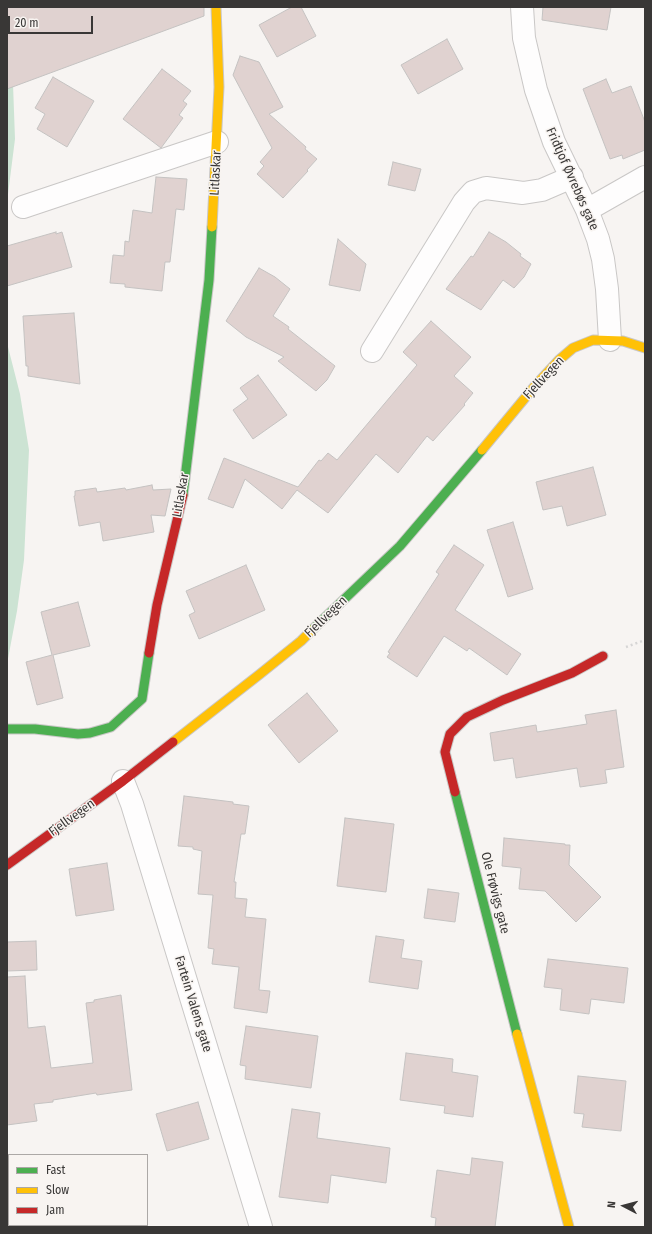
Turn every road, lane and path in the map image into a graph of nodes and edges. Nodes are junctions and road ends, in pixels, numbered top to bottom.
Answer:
1 (216, 7) edge
2 (522, 7) edge
3 (217, 142) junction
4 (572, 177) junction
5 (645, 177) edge
6 (23, 207) dead end
7 (587, 210) junction
8 (610, 340) junction
9 (645, 348) edge
10 (372, 351) dead end
11 (603, 656) dead end
12 (7, 729) edge
13 (123, 781) junction
14 (7, 865) edge
15 (261, 1227) edge
16 (569, 1227) edge

1 - 3 street, Litlaskar
2 - 4 street, Fridtjof Øvrebøs gate
3 - 6 street, Litlaskar
3 - 12 street, Litlaskar
4 - 7 street, Fridtjof Øvrebøs gate
4 - 10 street
5 - 7 street
7 - 8 street, Fridtjof Øvrebøs gate
8 - 9 street
8 - 13 street, Fjellvegen
11 - 16 street, Ole Frøvigs gate
13 - 14 street, Fjellvegen
13 - 15 street, Fartein Valens gate

